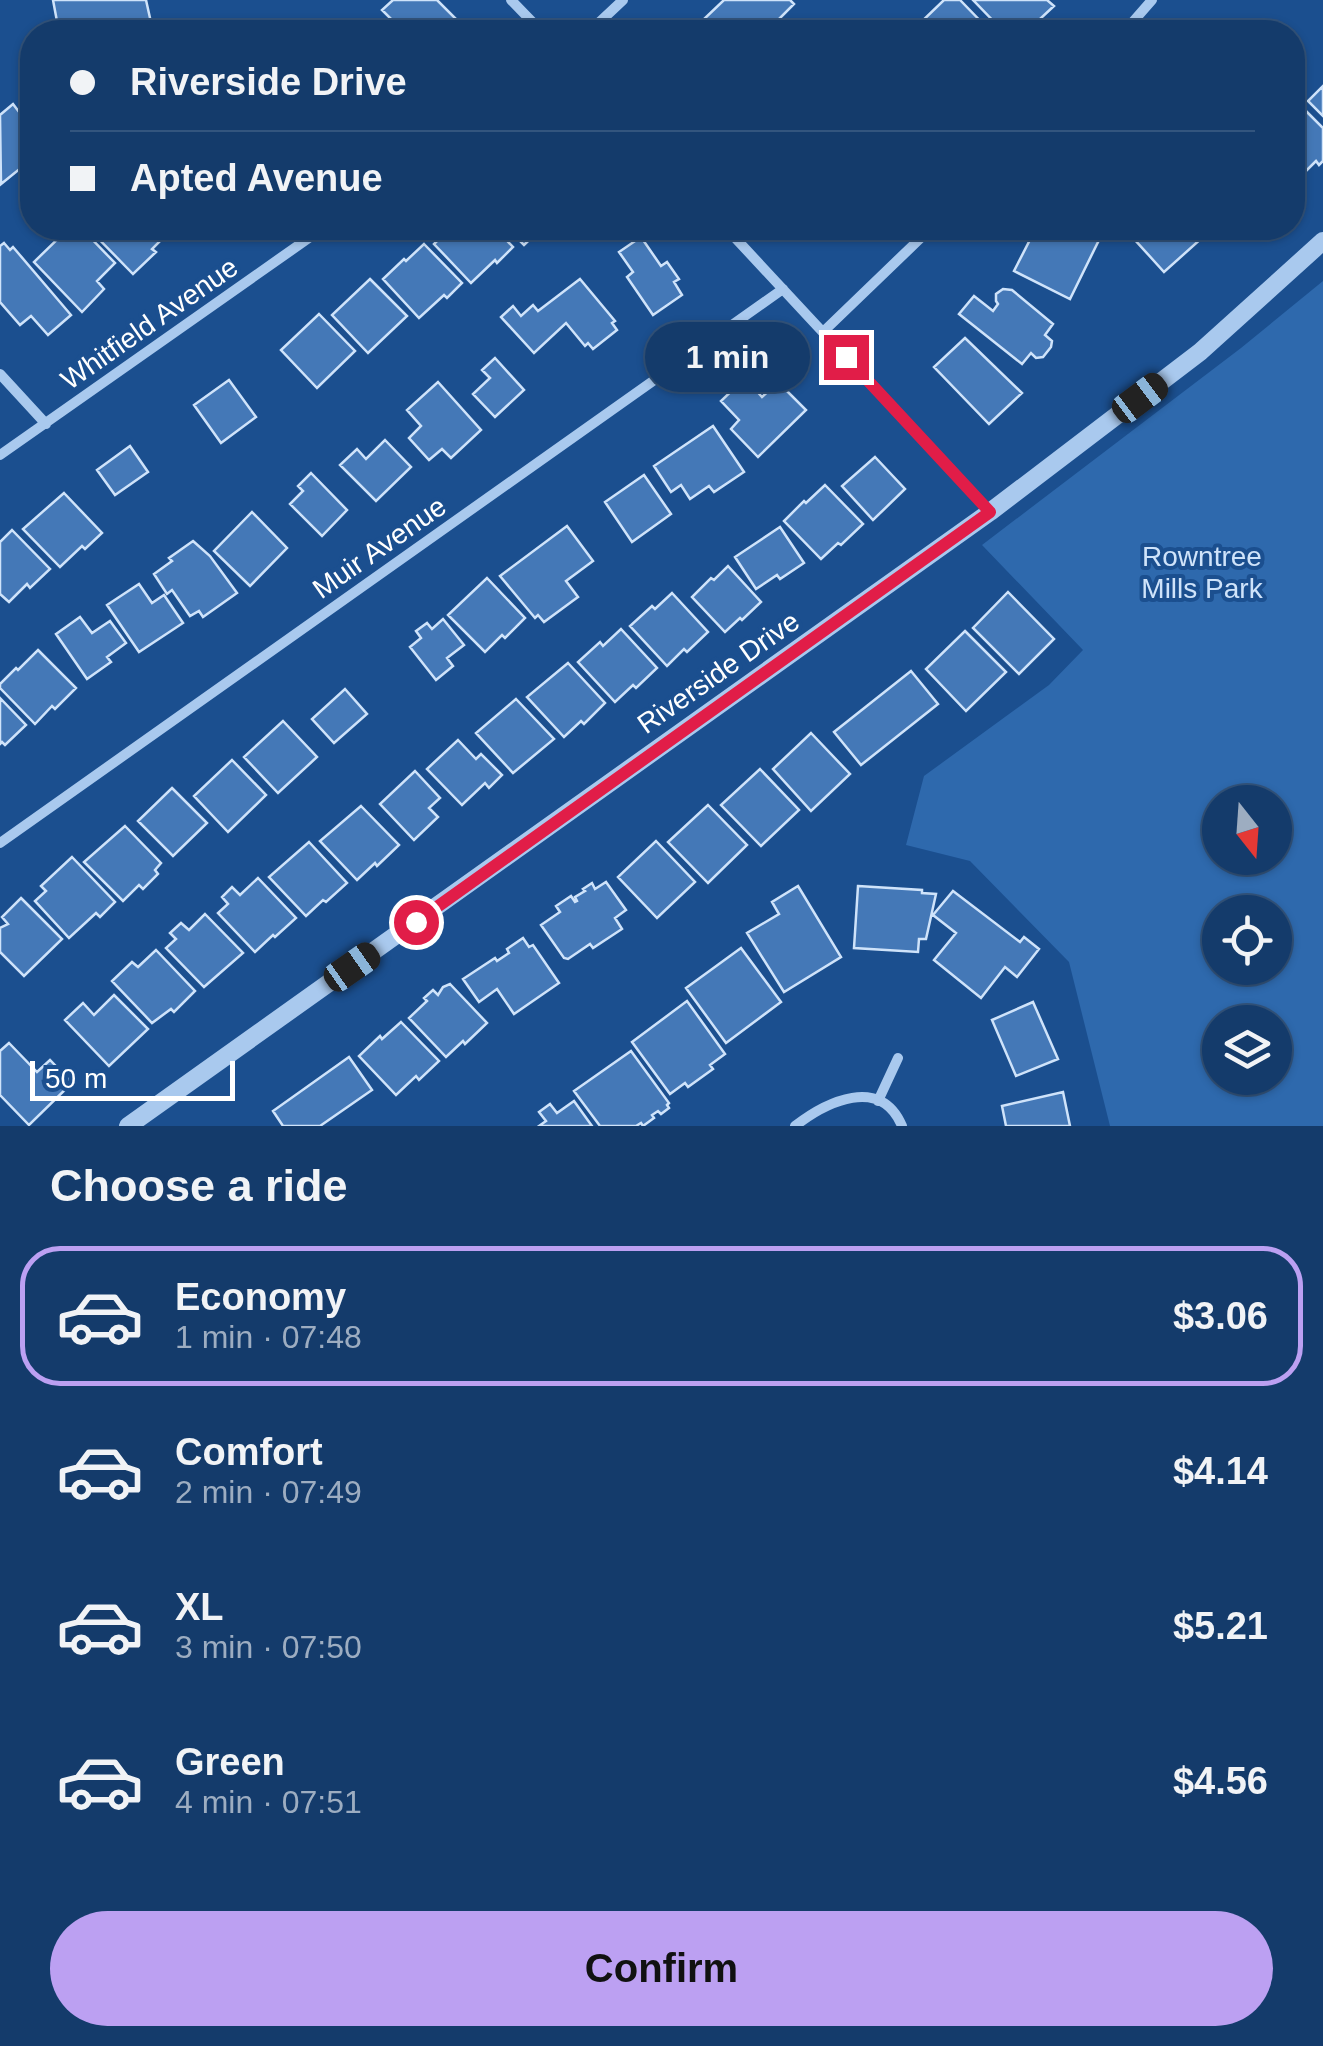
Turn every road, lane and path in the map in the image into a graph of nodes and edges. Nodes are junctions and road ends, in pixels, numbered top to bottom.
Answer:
1 (511, 0) edge
2 (623, 0) edge
3 (1152, 0) edge
4 (530, 20) edge
5 (602, 20) edge
6 (1134, 20) edge
7 (306, 240) edge
8 (737, 240) edge
9 (918, 240) edge
10 (1323, 241) edge
11 (783, 289) junction
12 (822, 332) junction
13 (0, 374) edge
14 (46, 424) junction
15 (0, 455) edge
16 (990, 512) junction
17 (0, 843) edge
18 (898, 1058) dead end
19 (883, 1104) junction
20 (128, 1126) edge
21 (796, 1126) edge
22 (902, 1126) edge

1 - 4 street
2 - 5 street
3 - 6 street
7 - 14 street, Whitfield Avenue
8 - 11 street
9 - 12 street
10 - 16 street, Riverside Drive
11 - 12 street
11 - 17 street, Muir Avenue
12 - 16 street
13 - 14 street
14 - 15 street, Whitfield Avenue
16 - 20 street, Riverside Drive
18 - 19 street
19 - 21 street
19 - 22 street

